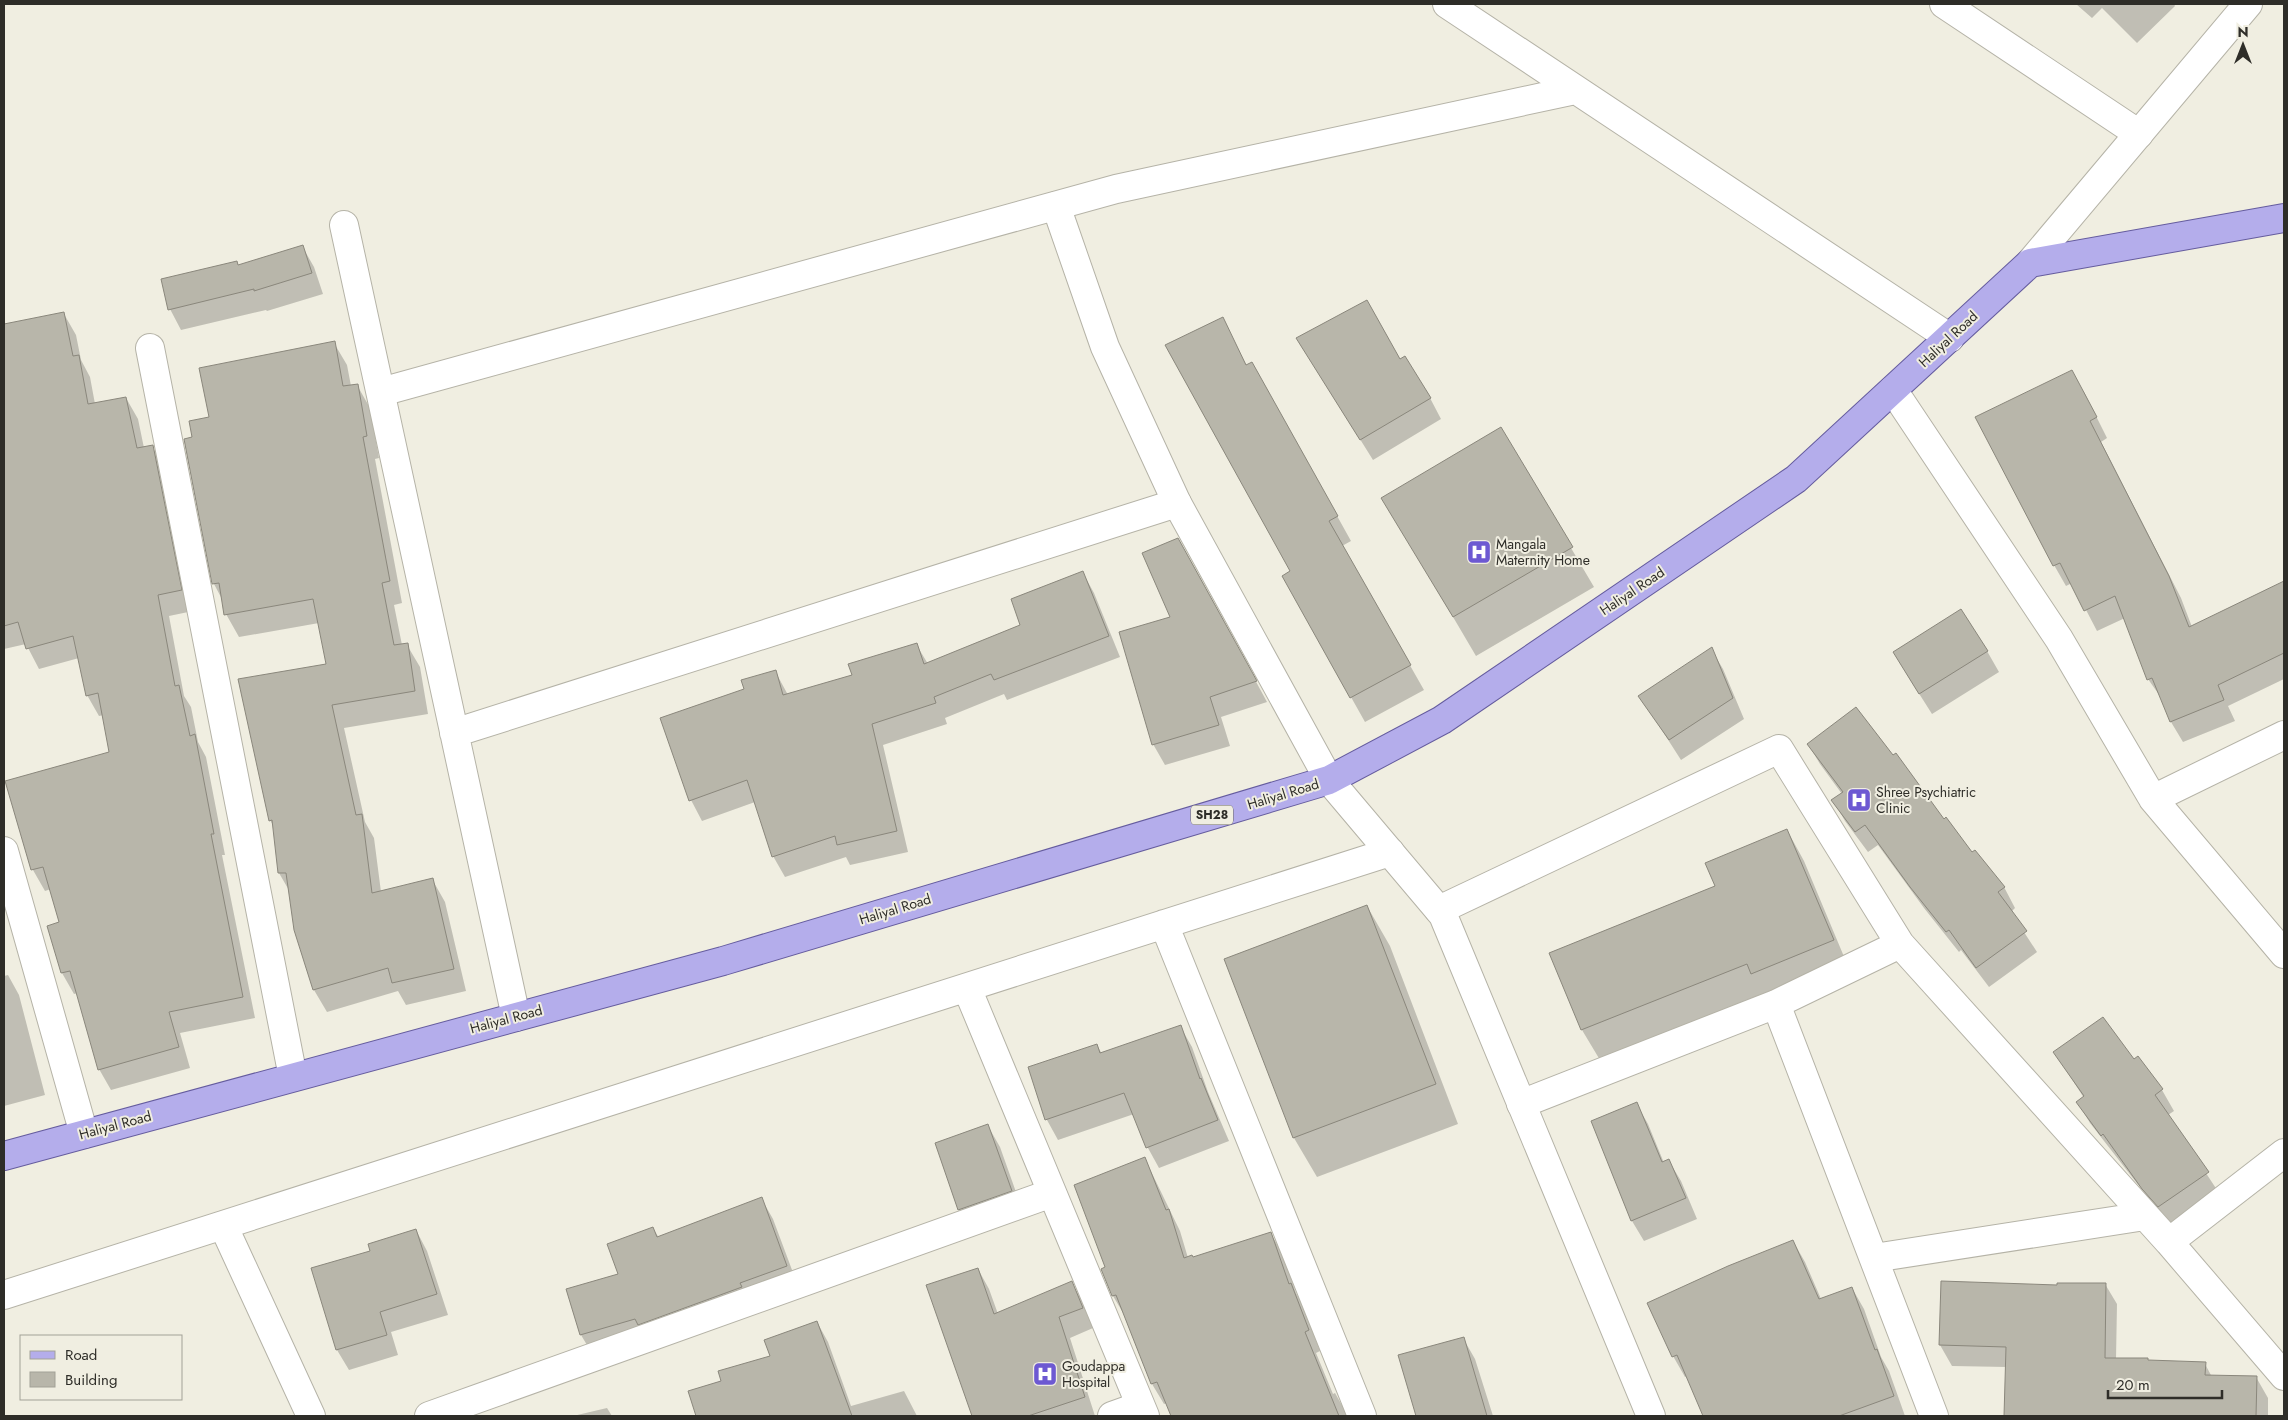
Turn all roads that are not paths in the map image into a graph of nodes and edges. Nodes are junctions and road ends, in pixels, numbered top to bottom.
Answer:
1 (1944, 4) edge
2 (2248, 4) edge
3 (1459, 7) edge
4 (1575, 90) junction
5 (2139, 134) junction
6 (1056, 206) junction
7 (2284, 218) edge
8 (344, 225) dead end
9 (2030, 264) junction
10 (1950, 338) junction
11 (150, 348) dead end
12 (1893, 390) junction
13 (381, 392) junction
14 (1177, 503) junction
15 (454, 733) junction
16 (2284, 735) edge
17 (1329, 780) junction
18 (2152, 799) junction
19 (4, 851) edge
20 (1390, 852) junction
21 (1439, 910) junction
22 (1164, 924) junction
23 (1900, 944) junction
24 (2284, 954) edge
25 (967, 988) junction
26 (1776, 1004) junction
27 (516, 1016) junction
28 (293, 1077) junction
29 (1521, 1104) junction
30 (84, 1134) junction
31 (2284, 1153) edge
32 (4, 1156) edge
33 (1052, 1193) junction
34 (2145, 1216) junction
35 (223, 1225) junction
36 (2169, 1242) junction
37 (1874, 1258) junction
38 (4, 1295) edge
39 (2284, 1376) edge
40 (1143, 1411) edge
41 (311, 1416) edge
42 (429, 1416) edge
43 (1112, 1416) edge
44 (1362, 1416) edge
45 (1651, 1416) edge
46 (1934, 1416) edge

1 - 5 street
2 - 5 street
3 - 4 street
4 - 6 street
4 - 10 street
5 - 9 street
6 - 13 street
6 - 14 street
7 - 9 main road
8 - 13 street
9 - 10 main road, Haliyal Road / SH28
10 - 12 main road, Haliyal Road / SH28
11 - 28 street
12 - 17 main road, Haliyal Road / SH28
12 - 18 street
13 - 15 street
14 - 15 street
14 - 17 street
15 - 27 street
16 - 18 street
17 - 20 street
17 - 27 main road, Haliyal Road / SH28
18 - 24 street
19 - 30 street
20 - 21 street
20 - 22 street
21 - 23 street
21 - 29 street
22 - 25 street
22 - 44 street
23 - 26 street
23 - 34 street
25 - 33 street
25 - 35 street
26 - 29 street
26 - 37 street
27 - 28 main road, Haliyal Road / SH28
28 - 30 main road, Haliyal Road / SH28
29 - 45 street
30 - 32 main road, Haliyal Road / SH28
31 - 36 street
33 - 40 street
33 - 42 street
34 - 36 street
34 - 37 street
35 - 38 street
35 - 41 street
36 - 39 street
37 - 46 street
40 - 43 street

